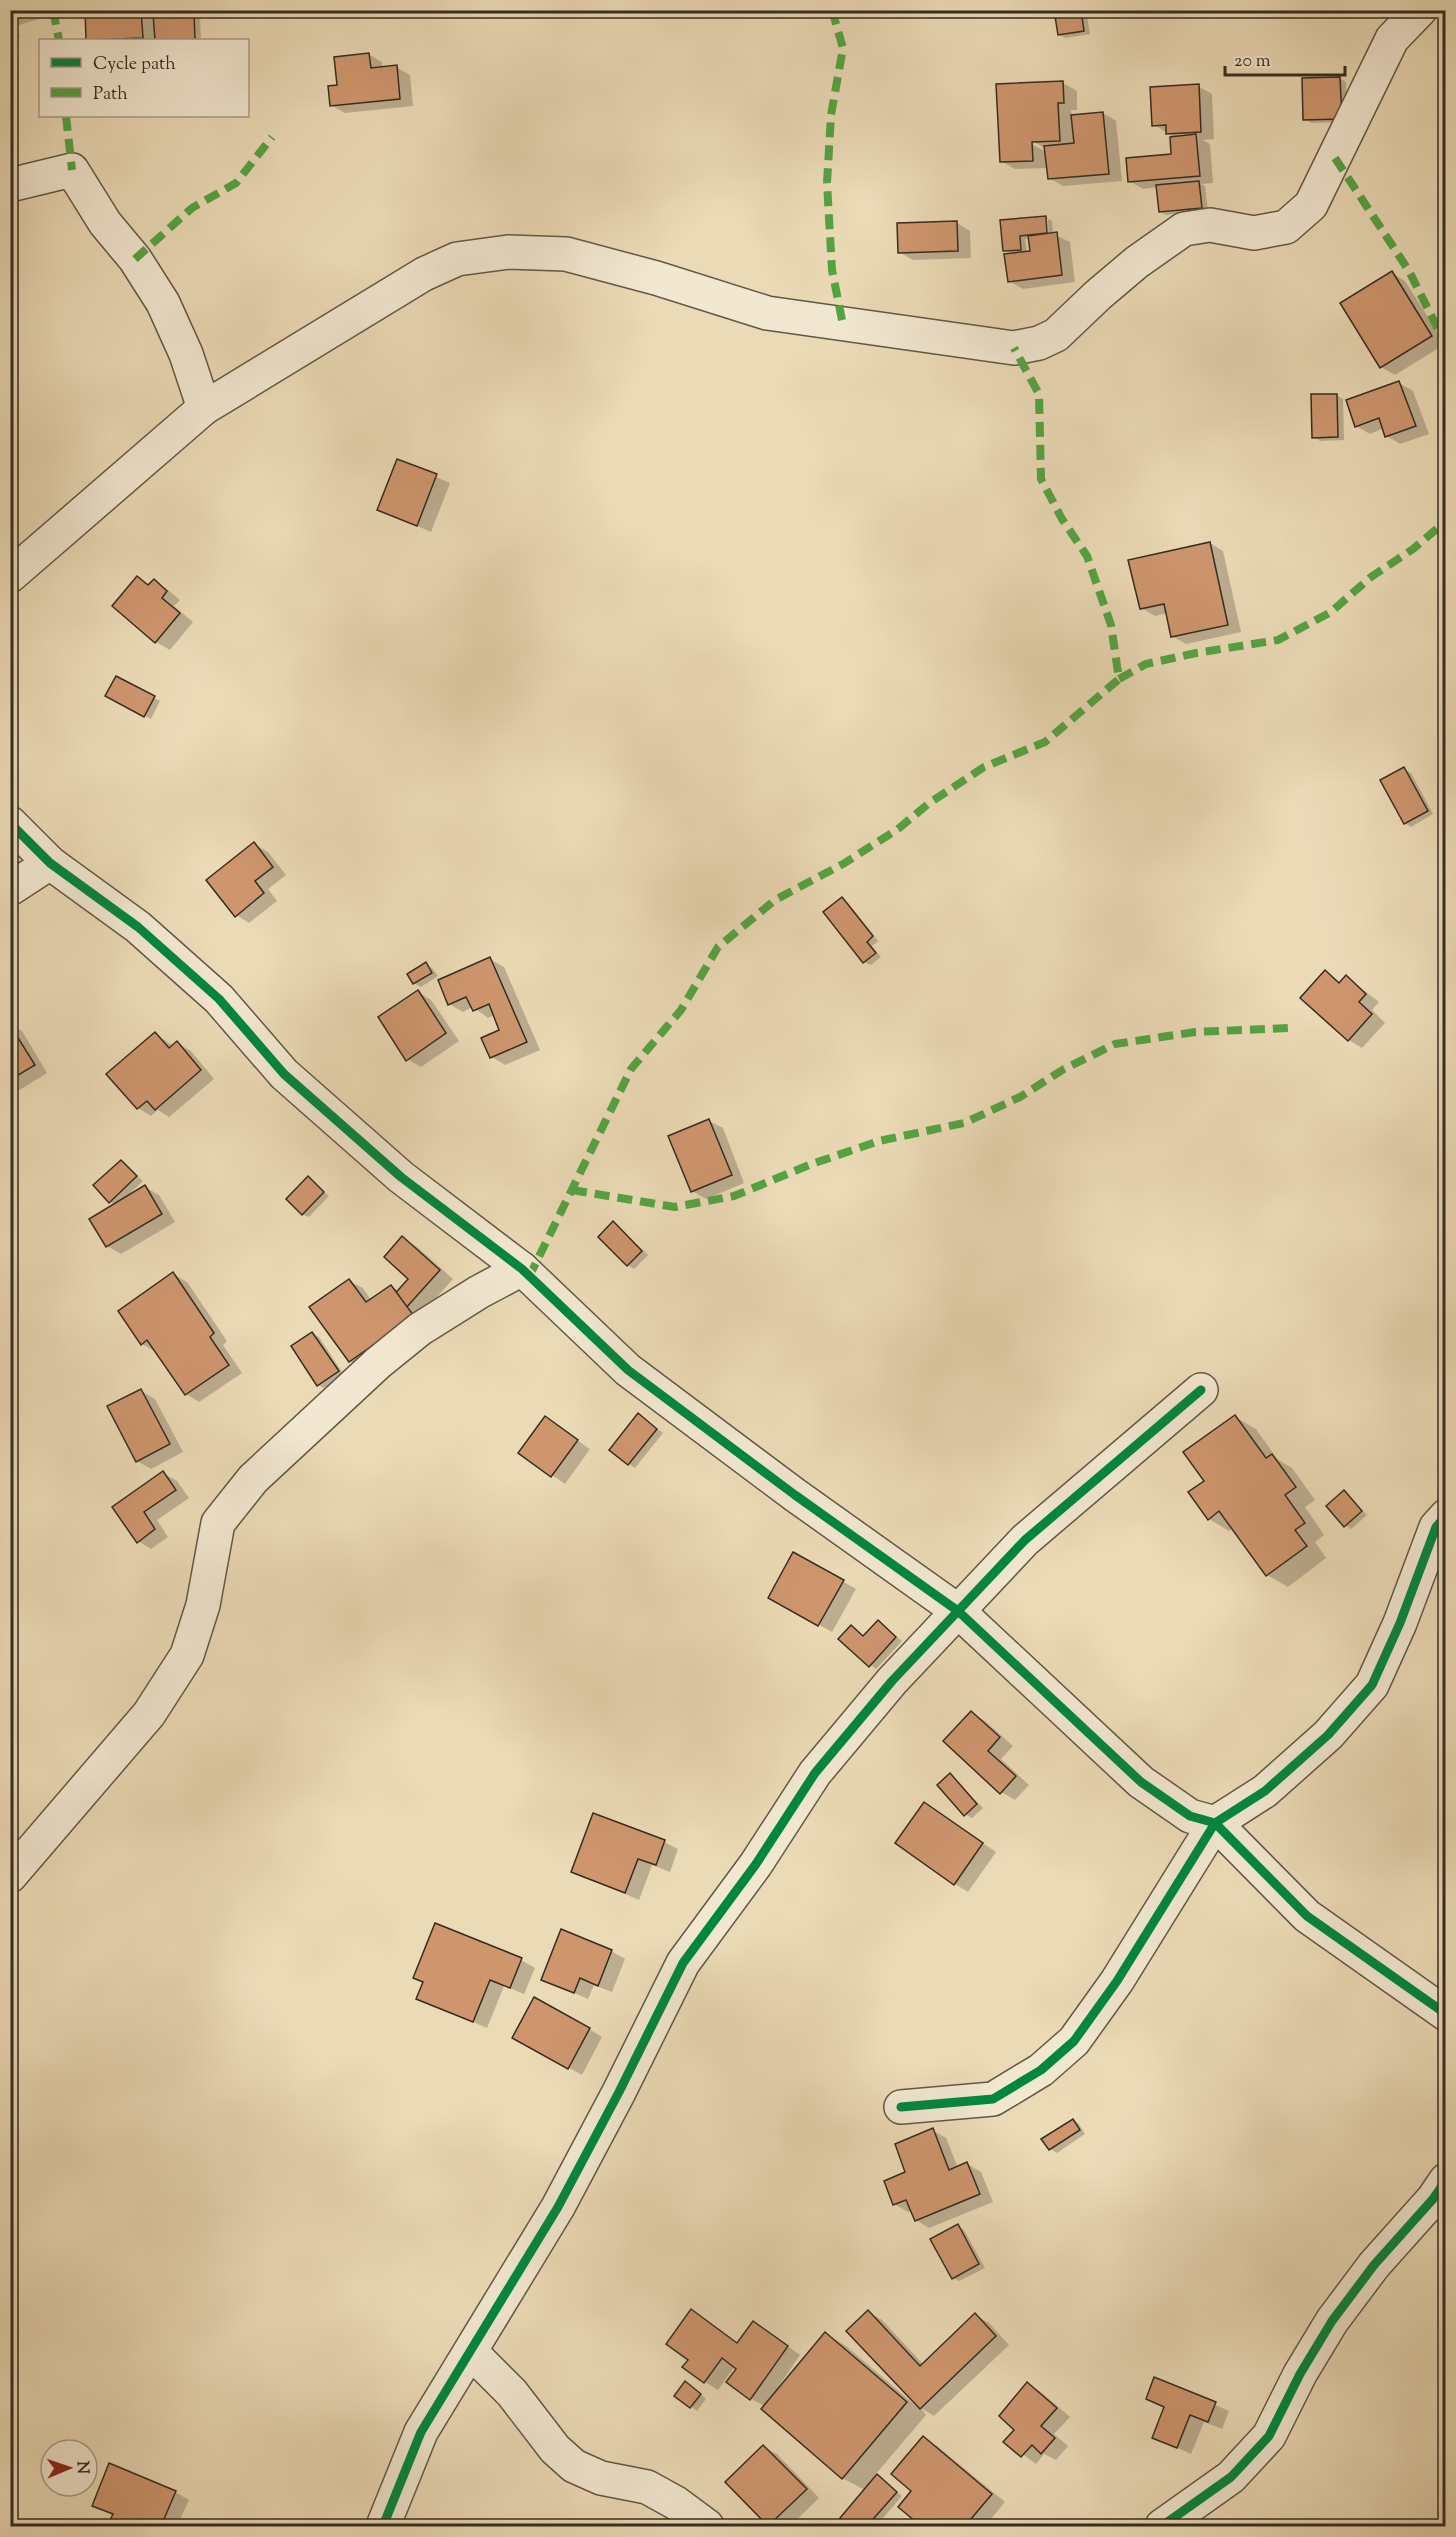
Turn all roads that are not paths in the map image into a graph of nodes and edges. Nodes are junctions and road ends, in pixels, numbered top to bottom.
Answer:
1 (1420, 10) edge
2 (10, 185) edge
3 (204, 408) junction
4 (10, 576) edge
5 (10, 823) edge
6 (50, 863) junction
7 (10, 889) edge
8 (522, 1269) junction
9 (1201, 1390) dead end
10 (1446, 1516) edge
11 (958, 1611) junction
12 (1215, 1823) junction
13 (10, 1876) edge
14 (1446, 2014) edge
15 (901, 2107) dead end
16 (1446, 2180) edge
17 (472, 2353) junction
18 (383, 2526) edge
19 (707, 2526) edge
20 (1162, 2526) edge

1 - 3 street
2 - 3 street
3 - 4 street
5 - 6 street
6 - 7 street
6 - 8 street
8 - 11 street
8 - 13 street
9 - 11 street
10 - 12 street
11 - 12 street
11 - 17 street
12 - 14 street
12 - 15 street
16 - 20 street
17 - 18 street
17 - 19 street

